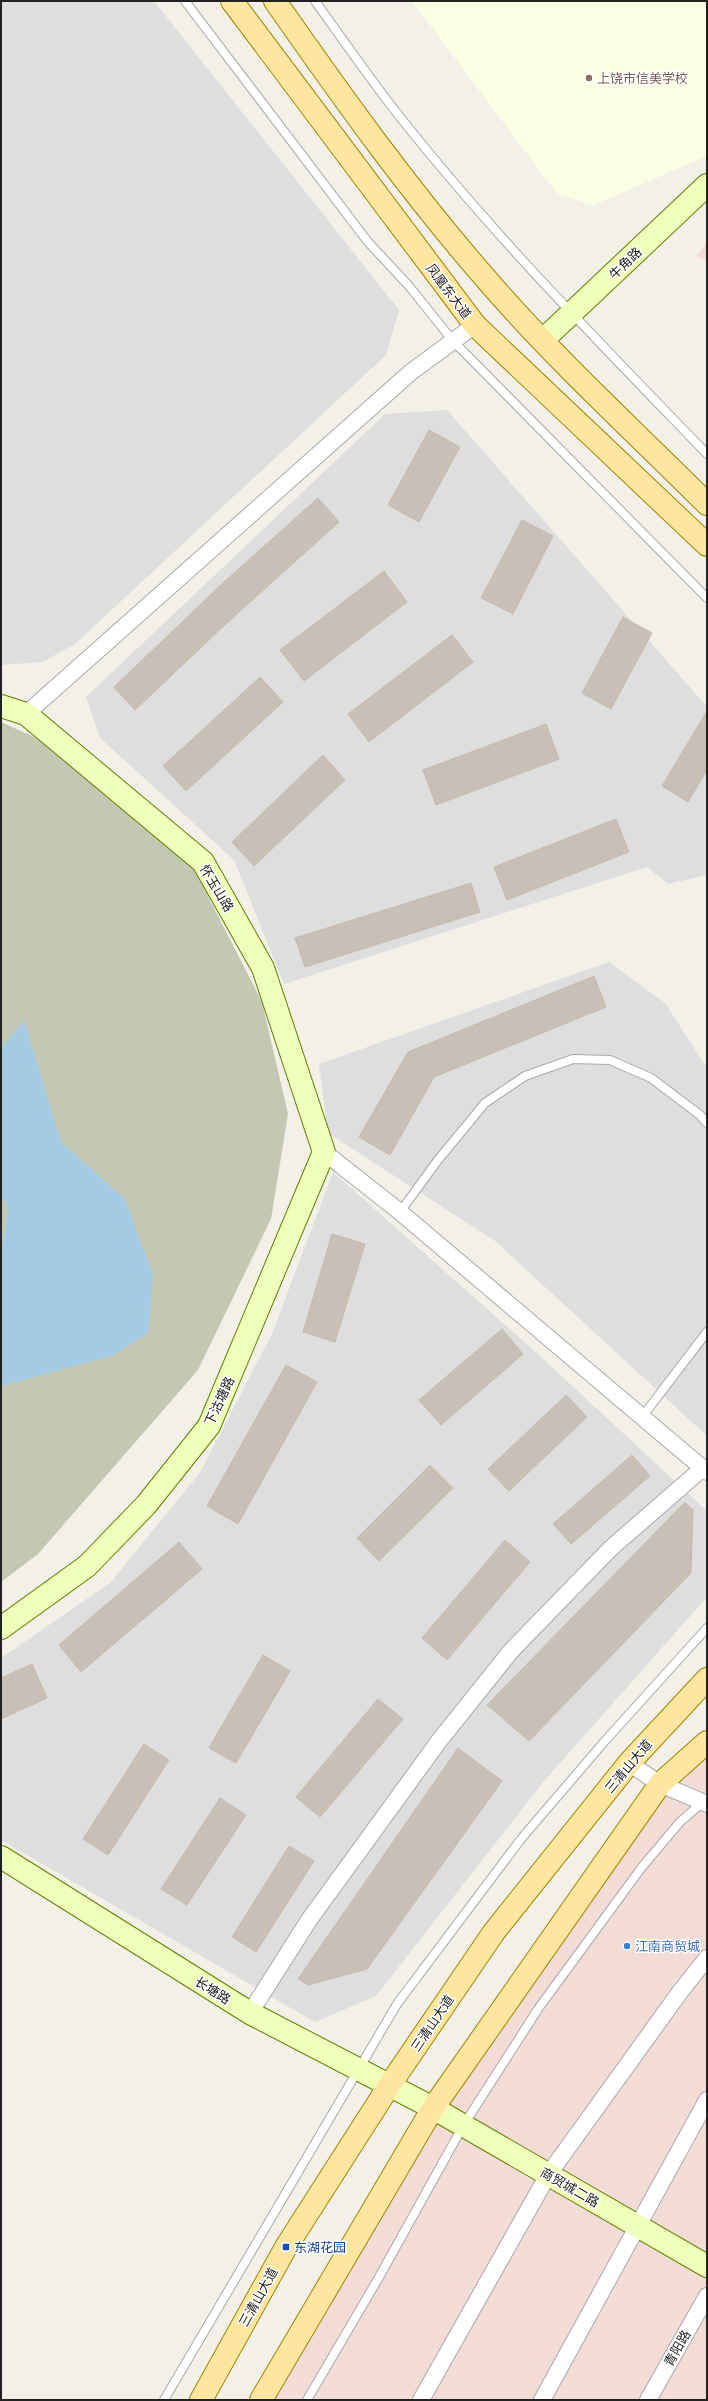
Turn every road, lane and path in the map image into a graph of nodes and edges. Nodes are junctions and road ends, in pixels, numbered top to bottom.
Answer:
1 (185, 1) edge
2 (232, 1) edge
3 (275, 1) edge
4 (315, 1) edge
5 (707, 185) edge
6 (572, 314) junction
7 (475, 325) junction
8 (543, 340) junction
9 (453, 341) junction
10 (707, 454) edge
11 (707, 504) edge
12 (707, 545) edge
13 (707, 598) edge
14 (1, 706) edge
15 (26, 714) junction
16 (707, 1123) edge
17 (324, 1152) junction
18 (400, 1212) junction
19 (707, 1332) edge
20 (642, 1417) junction
21 (705, 1470) edge
22 (1, 1628) edge
23 (707, 1628) edge
24 (707, 1679) edge
25 (707, 1742) edge
26 (629, 1763) junction
27 (660, 1784) junction
28 (706, 1802) edge
29 (1, 1857) edge
30 (707, 1958) edge
31 (250, 2013) junction
32 (358, 2070) junction
33 (389, 2086) junction
34 (707, 2100) edge
35 (433, 2108) junction
36 (464, 2126) junction
37 (548, 2175) junction
38 (639, 2227) junction
39 (707, 2266) edge
40 (707, 2296) edge
41 (164, 2400) edge
42 (201, 2400) edge
43 (261, 2400) edge
44 (307, 2400) edge
45 (421, 2400) edge
46 (542, 2400) edge
47 (648, 2400) edge

1 - 9 lane
2 - 7 main road, 凤凰东大道
3 - 8 main road
4 - 6 lane
5 - 6 street, 牛角路
6 - 8 street, 牛角路
6 - 10 lane
7 - 9 street
7 - 12 main road, 凤凰东大道
8 - 11 main road
9 - 13 lane
9 - 15 street
14 - 15 street, 怀玉山路
15 - 17 street, 怀玉山路
16 - 18 lane
17 - 18 street
17 - 22 street, 下沽塘路
18 - 20 street
19 - 20 lane
20 - 21 street
21 - 31 street
23 - 32 lane
24 - 26 main road, 三清山大道
25 - 27 main road
26 - 27 street
26 - 33 main road, 三清山大道
27 - 28 street
27 - 35 main road
28 - 36 lane
29 - 31 street, 长塘路
30 - 37 street
31 - 32 street, 长塘路
32 - 33 street, 长塘路
32 - 41 lane
33 - 35 street, 长塘路
33 - 42 main road, 三清山大道
34 - 38 street
35 - 36 street, 商贸城二路
35 - 43 main road
36 - 37 street, 商贸城二路
36 - 44 lane
37 - 38 street, 商贸城二路
37 - 45 street
38 - 39 street, 商贸城二路
38 - 46 street
40 - 47 street, 青阳路

